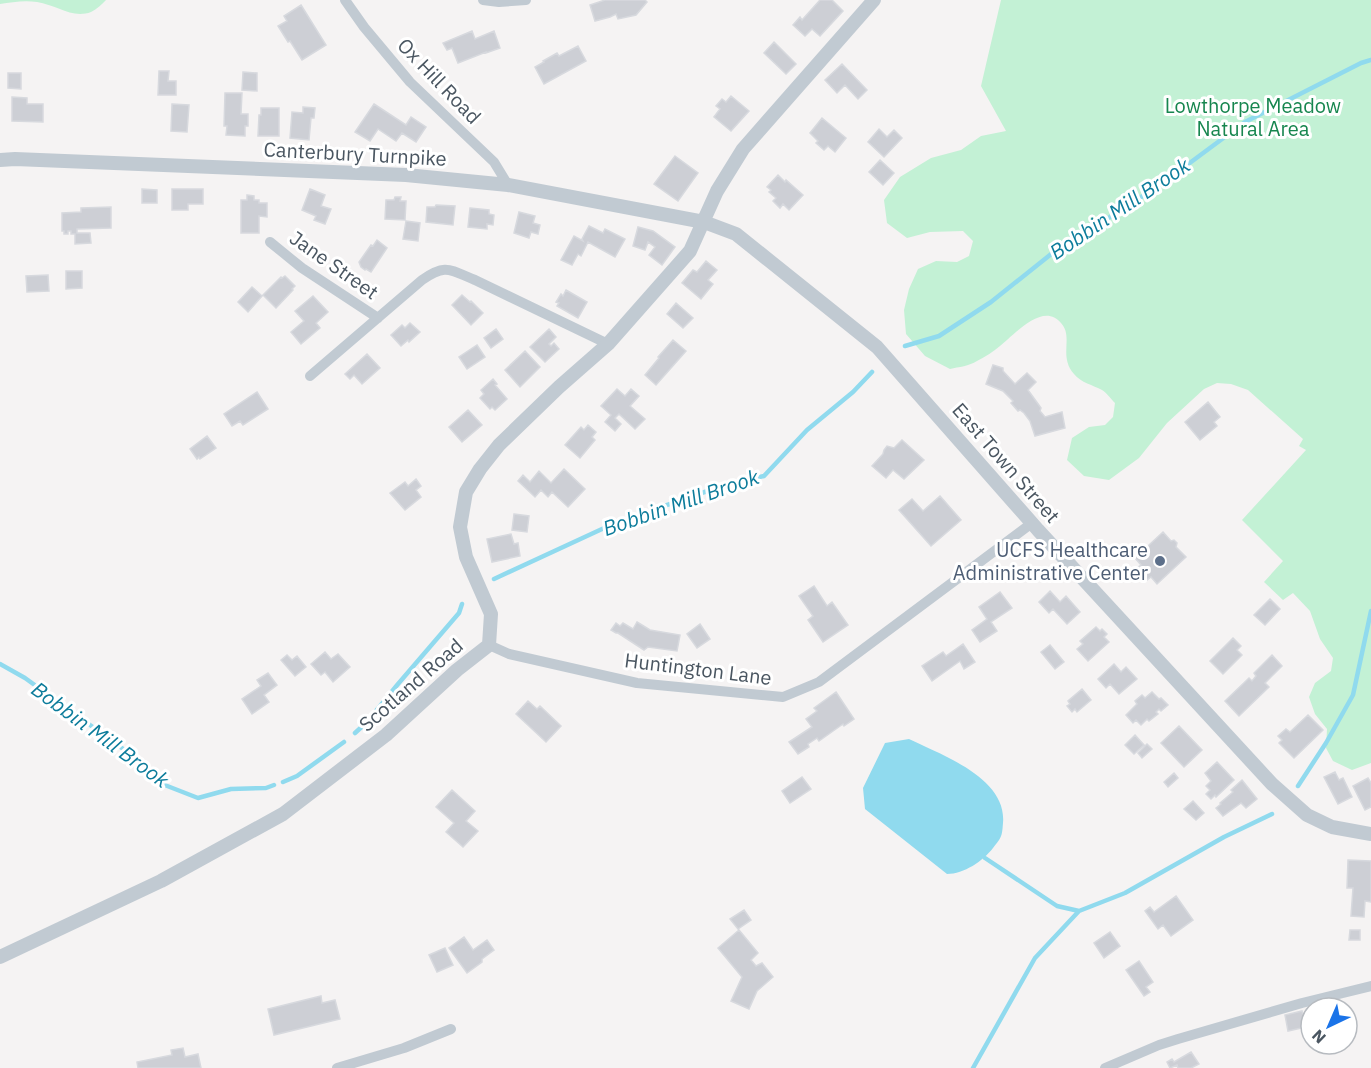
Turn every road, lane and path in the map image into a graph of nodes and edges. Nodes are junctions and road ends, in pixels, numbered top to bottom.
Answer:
1 (345, 0) edge
2 (483, 0) edge
3 (526, 0) edge
4 (874, 0) edge
5 (0, 160) edge
6 (508, 185) junction
7 (704, 222) junction
8 (270, 242) dead end
9 (378, 318) junction
10 (608, 344) junction
11 (310, 376) dead end
12 (1032, 523) junction
13 (489, 645) junction
14 (1371, 834) edge
15 (0, 957) edge
16 (1371, 986) edge
17 (451, 1029) dead end
18 (337, 1068) edge
19 (1105, 1068) edge

1 - 6 street, Ox Hill Road
2 - 3 street
4 - 7 street, Scotland Road
5 - 6 street, Canterbury Turnpike
6 - 7 street, Canterbury Turnpike
7 - 10 street, Scotland Road
7 - 12 street, East Town Street
8 - 9 street, Jane Street
9 - 10 street
9 - 11 street
10 - 13 street, Scotland Road
12 - 13 street, Huntington Lane
12 - 14 street, East Town Street
13 - 15 street, Scotland Road
16 - 19 street
17 - 18 street

